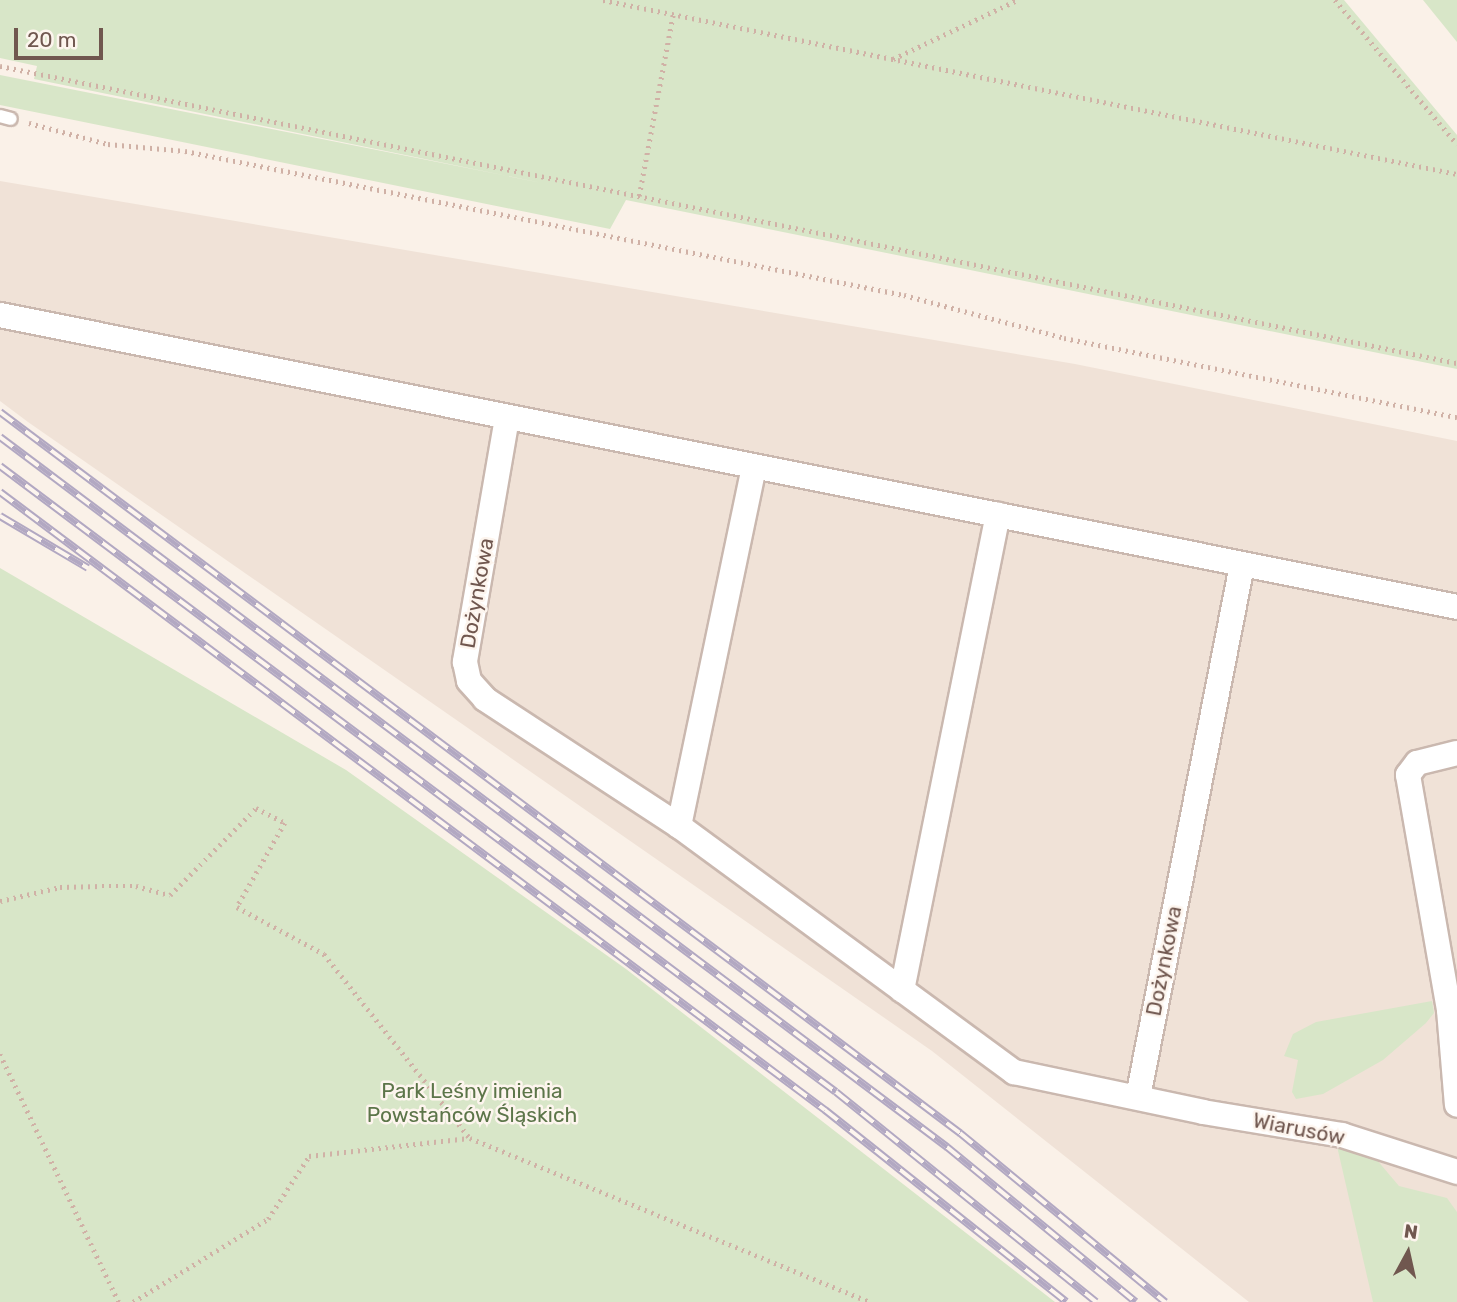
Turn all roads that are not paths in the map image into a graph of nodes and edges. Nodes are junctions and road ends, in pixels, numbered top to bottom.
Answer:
1 (0, 315) edge
2 (507, 418) junction
3 (754, 467) junction
4 (998, 515) junction
5 (1242, 565) junction
6 (1457, 607) edge
7 (1457, 753) edge
8 (679, 826) junction
9 (902, 990) junction
10 (1453, 1009) edge
11 (1138, 1097) junction
12 (1457, 1105) edge
13 (1457, 1172) edge

1 - 2 street
2 - 3 street
2 - 8 street, Dożynkowa
3 - 4 street
3 - 8 street
4 - 5 street
4 - 9 street
5 - 6 street
5 - 11 street, Dożynkowa
7 - 10 street
8 - 9 street, Dożynkowa
9 - 11 street, Dożynkowa
10 - 12 street
11 - 13 street, Wiarusów

